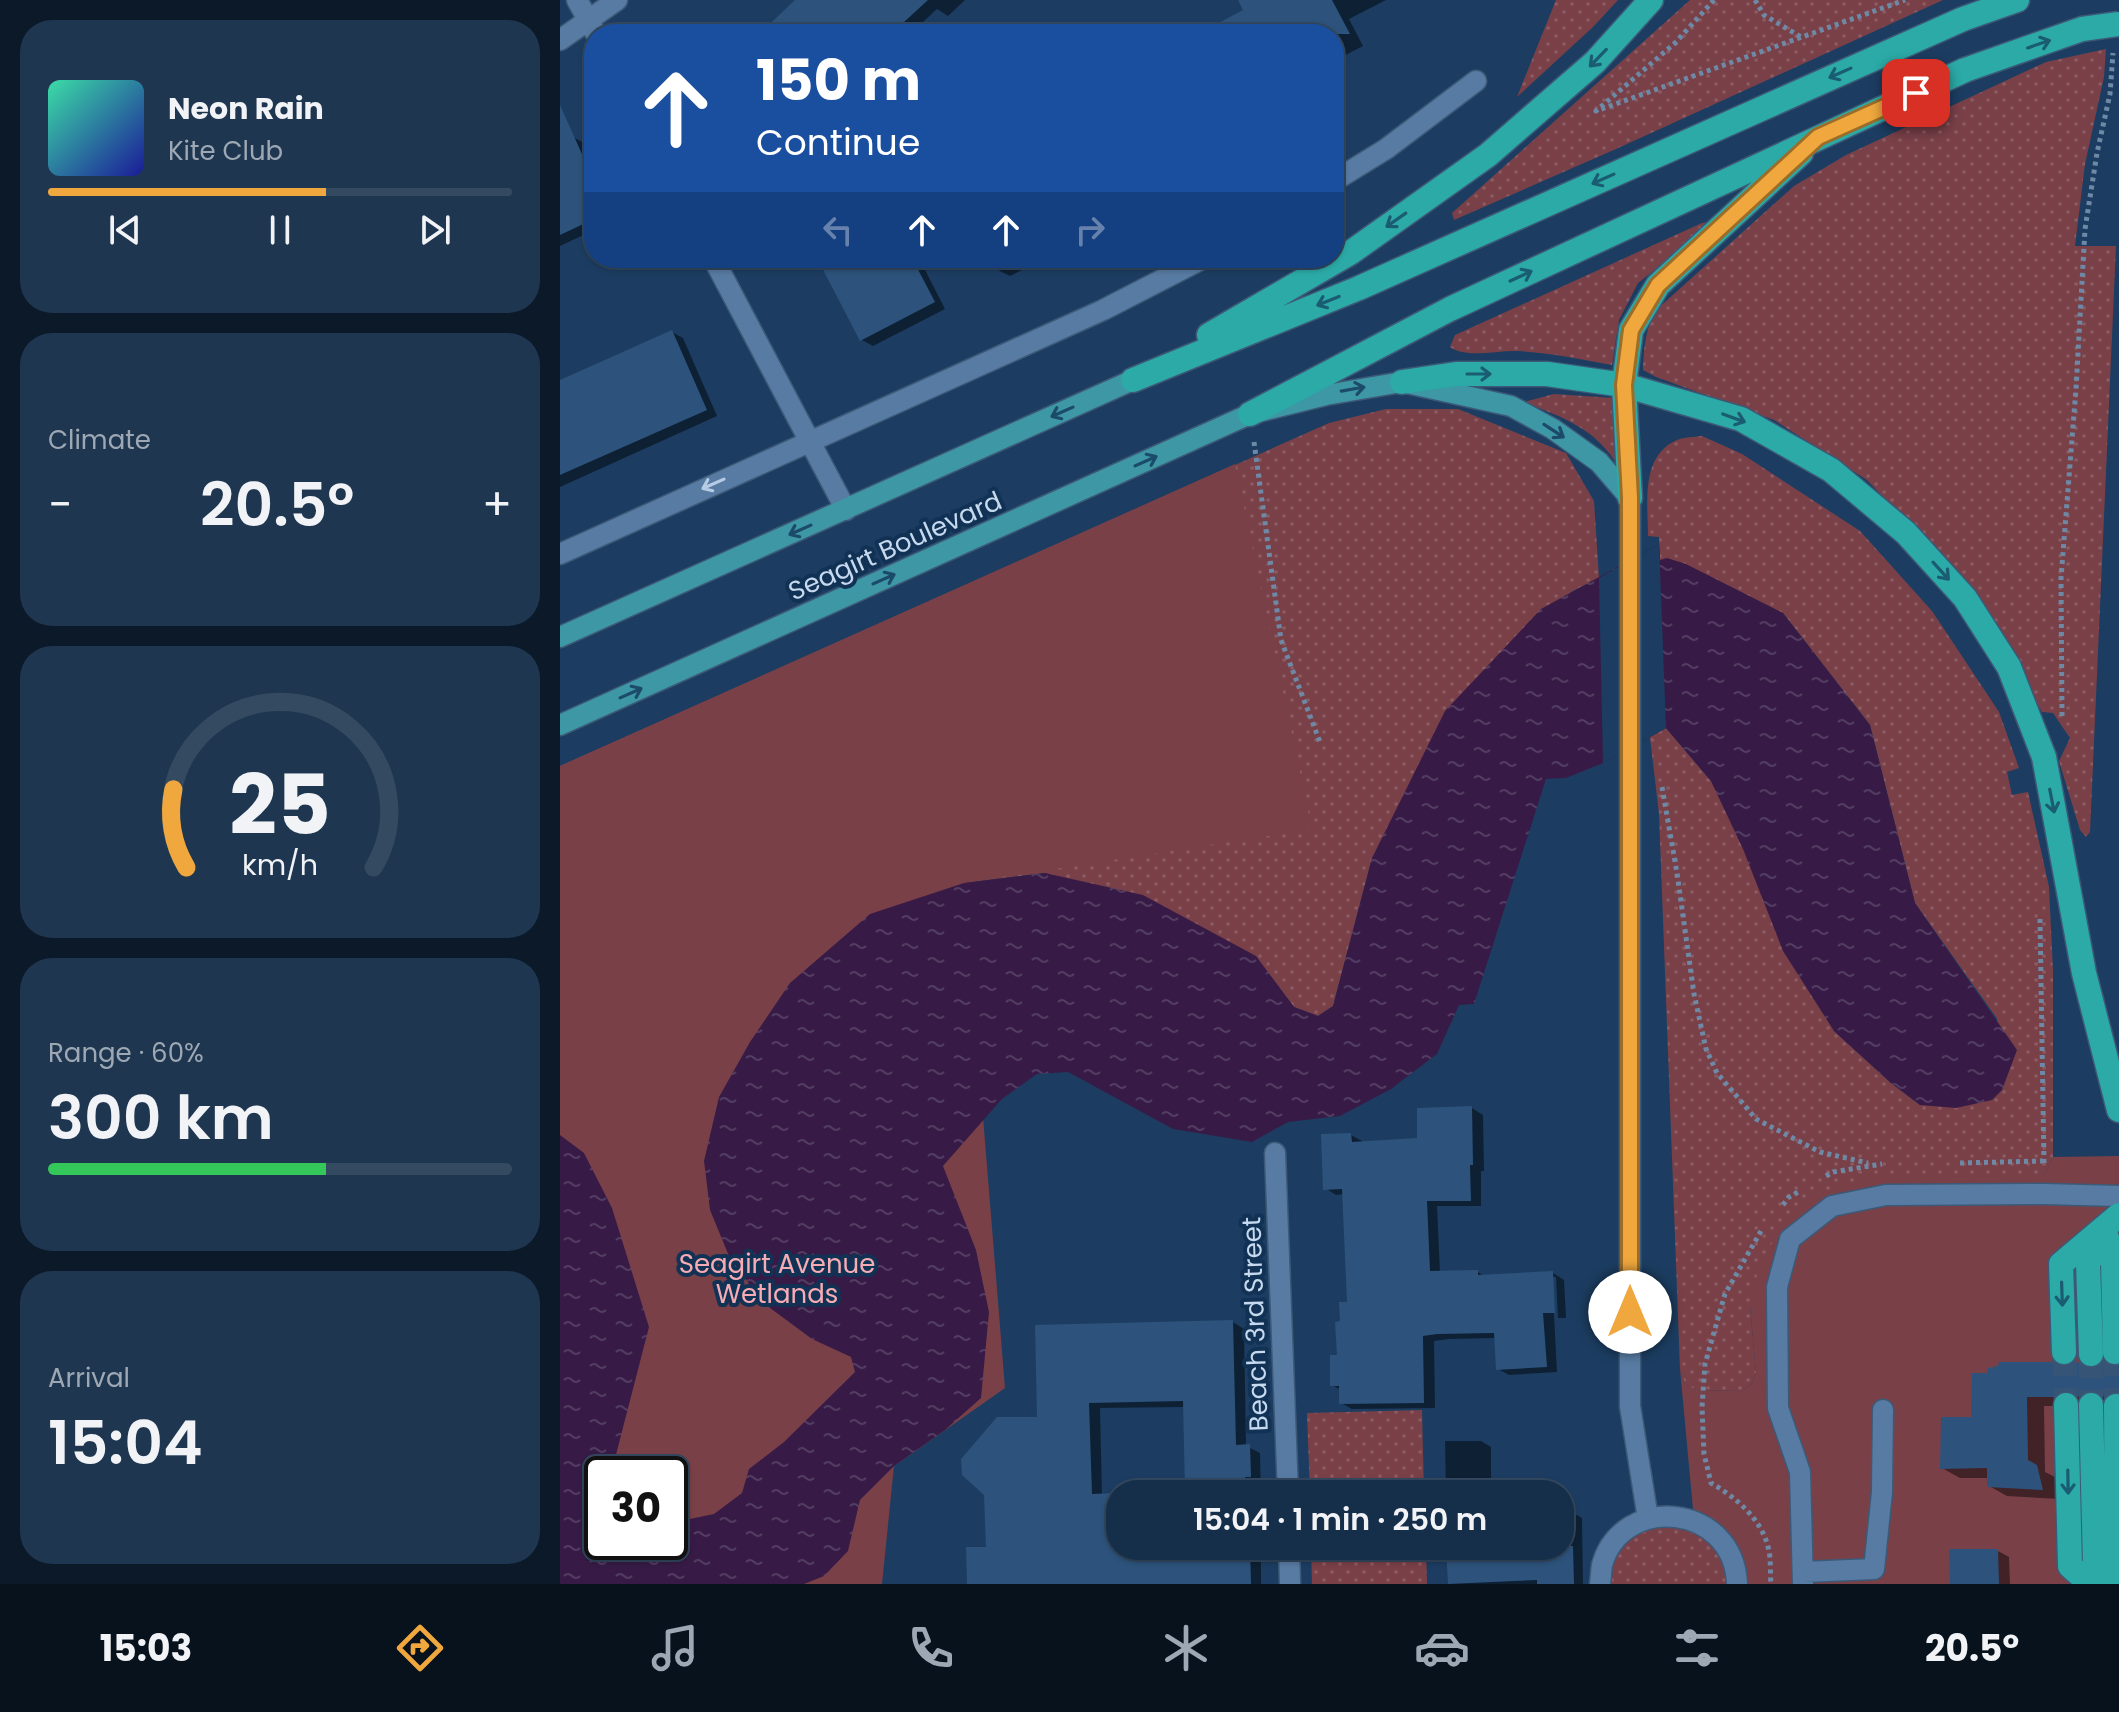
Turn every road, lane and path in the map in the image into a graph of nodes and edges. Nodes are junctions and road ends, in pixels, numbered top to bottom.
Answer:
1 (577, 0) edge
2 (617, 0) edge
3 (1651, 0) edge
4 (1714, 0) edge
5 (1755, 0) edge
6 (1905, 0) edge
7 (2017, 0) edge
8 (590, 24) edge
9 (596, 24) edge
10 (584, 31) edge
11 (2116, 36) edge
12 (1801, 37) junction
13 (560, 40) edge
14 (1476, 81) dead end
15 (1818, 137) junction
16 (1344, 175) edge
17 (1344, 257) edge
18 (718, 268) edge
19 (1185, 268) edge
20 (1324, 268) edge
21 (1133, 380) junction
22 (1402, 382) junction
23 (1624, 385) junction
24 (1250, 414) junction
25 (810, 440) junction
26 (1630, 498) junction
27 (846, 510) junction
28 (560, 554) edge
29 (560, 637) edge
30 (560, 725) edge
31 (2062, 726) dead end
32 (1320, 742) dead end
33 (1661, 782) dead end
34 (2040, 918) dead end
35 (2119, 1110) edge
36 (1275, 1153) dead end
37 (1873, 1164) dead end
38 (2044, 1194) junction
39 (2119, 1196) edge
40 (2119, 1215) edge
41 (2119, 1223) edge
42 (2119, 1248) edge
43 (2064, 1352) tunnel mouth
44 (2066, 1405) tunnel mouth
45 (1883, 1410) dead end
46 (1287, 1480) edge
47 (1648, 1519) junction
48 (1289, 1560) edge
49 (2119, 1570) edge
50 (1803, 1578) edge
51 (1290, 1584) edge
52 (1600, 1584) edge
53 (1737, 1584) edge
54 (2090, 1584) edge
55 (2109, 1584) edge

1 - 8 street
2 - 9 street
3 -> 17 highway
4 - 12 path
5 - 12 path
6 - 12 path
7 -> 21 highway
10 - 13 street
15 -> 11 highway, bridge
11 - 31 path
14 - 16 street
15 - 23 highway
24 -> 15 highway
18 - 25 street
19 - 25 street
20 -> 21 highway
21 -> 27 main road, Seagirt Boulevard
22 -> 23 highway
24 -> 22 main road, Seagirt Boulevard
22 -> 26 main road
23 - 26 highway
23 -> 35 highway
30 -> 24 main road, Seagirt Boulevard
24 - 32 path
25 - 27 street
25 -> 28 street
26 - 47 street
27 -> 29 main road, Seagirt Boulevard
33 - 37 path
34 - 38 path
36 - 46 street, Beach 3rd Street
38 - 39 street
38 - 50 street
40 -> 43 highway
41 - 42 highway
44 -> 54 highway
45 - 50 street
47 - 52 street
47 - 53 street
48 - 51 street
49 - 55 highway

